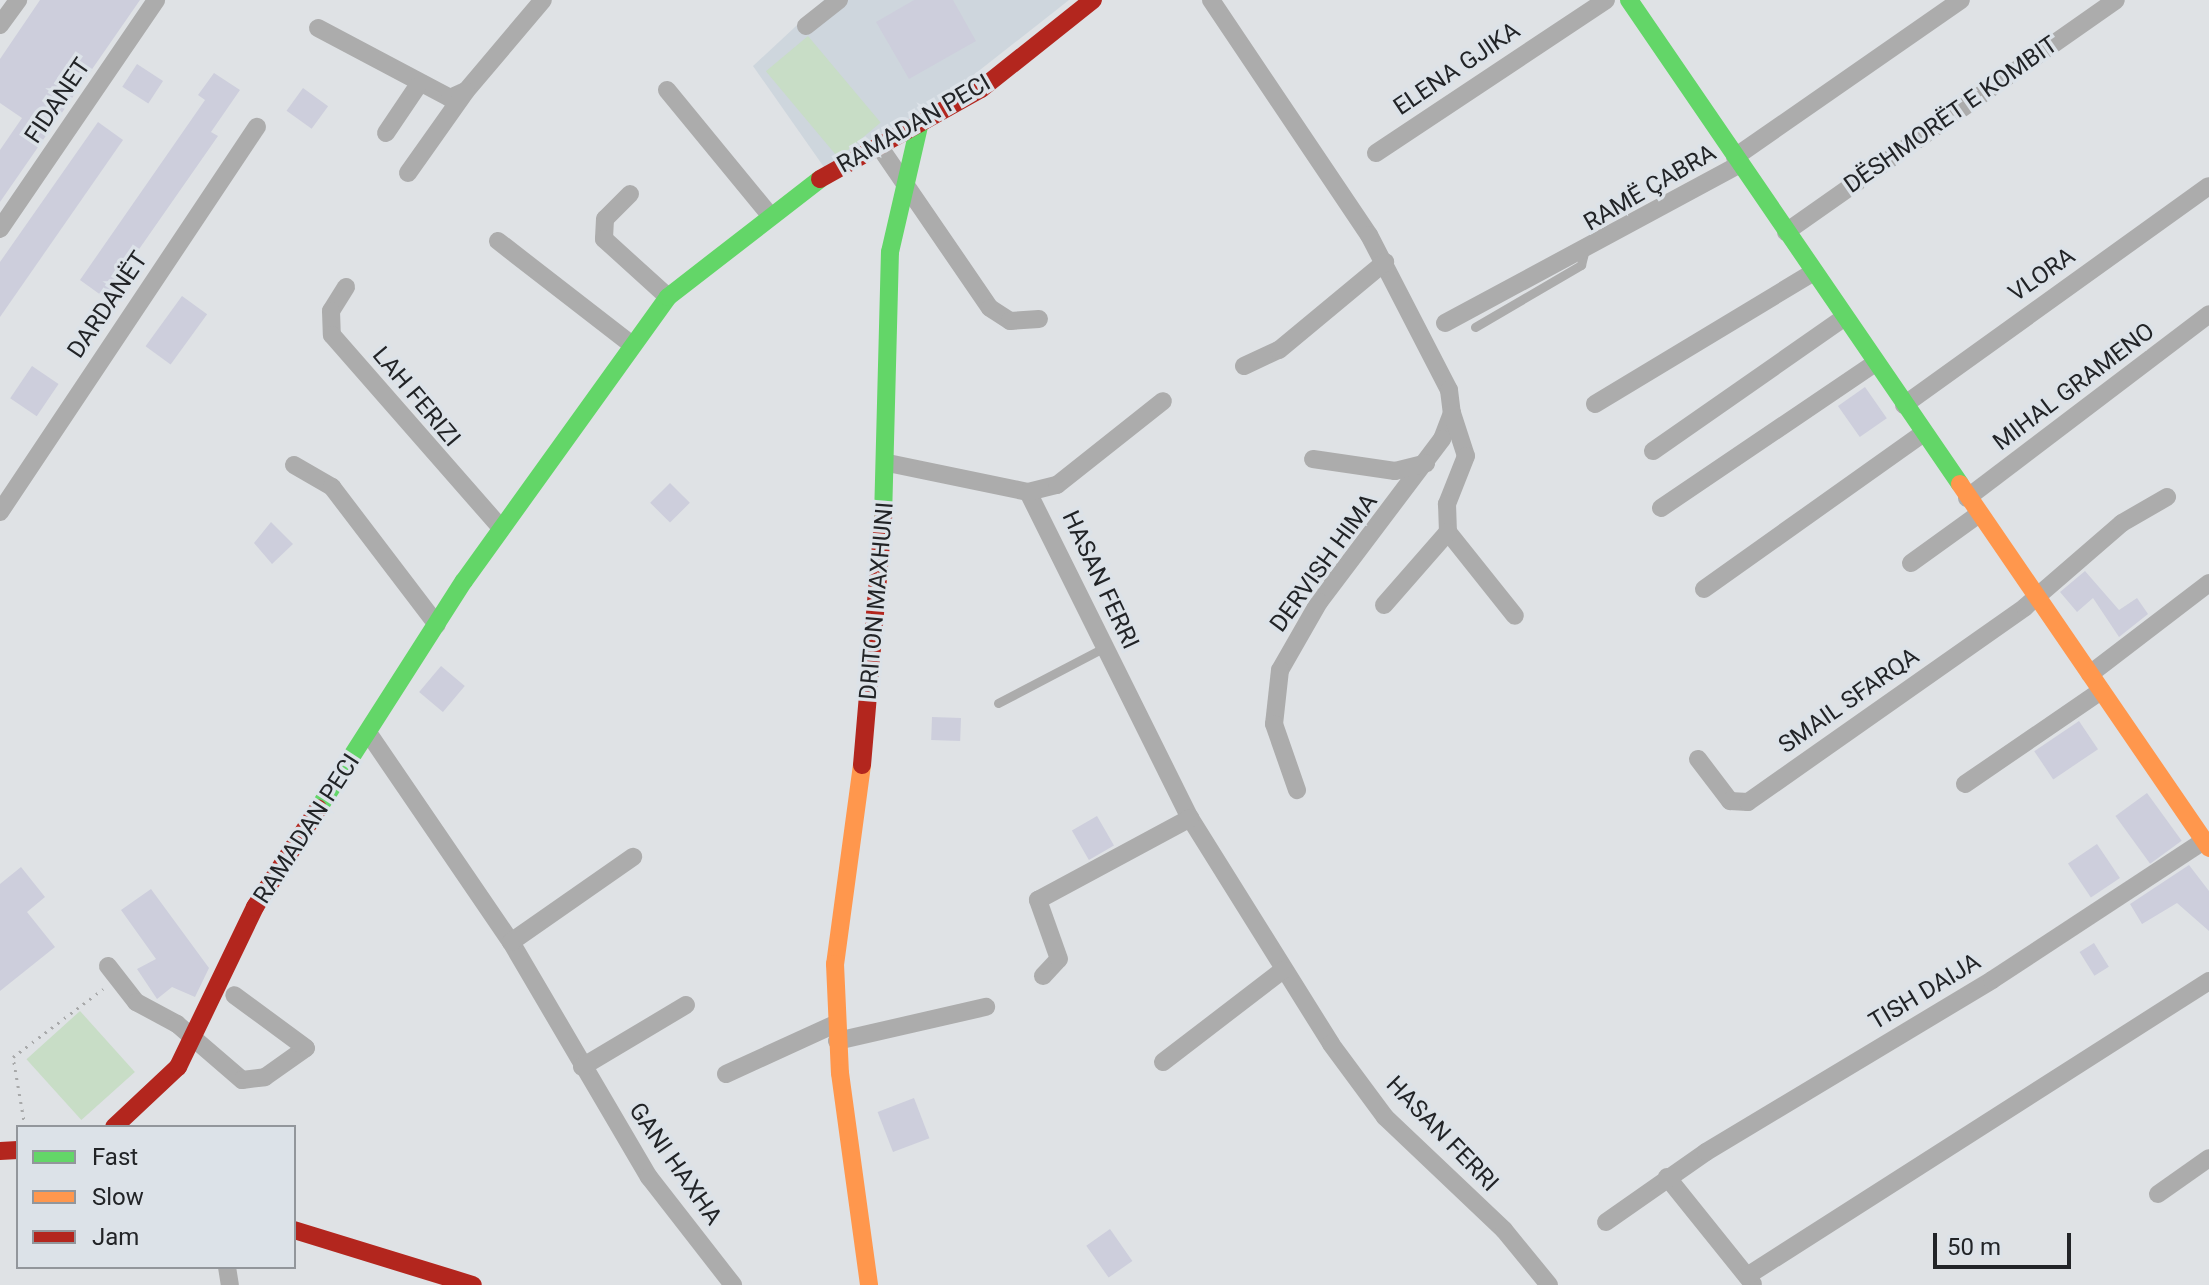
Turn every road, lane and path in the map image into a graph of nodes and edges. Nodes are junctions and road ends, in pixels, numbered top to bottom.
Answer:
1 (18, 0) edge
2 (156, 0) edge
3 (543, 0) edge
4 (839, 0) edge
5 (1093, 0) edge
6 (1211, 0) edge
7 (1606, 0) edge
8 (1961, 0) edge
9 (2116, 0) edge
10 (1631, 1) edge
11 (0, 25) edge
12 (806, 26) dead end
13 (318, 28) dead end
14 (417, 87) junction
15 (667, 90) dead end
16 (466, 91) junction
17 (919, 126) junction
18 (257, 127) dead end
19 (386, 133) dead end
20 (879, 146) junction
21 (1376, 153) dead end
22 (1737, 160) junction
23 (408, 173) dead end
24 (902, 176) junction
25 (2209, 186) edge
26 (630, 194) dead end
27 (769, 214) junction
28 (0, 229) edge
29 (1786, 232) junction
30 (498, 241) dead end
31 (1584, 253) junction
32 (1385, 262) junction
33 (1814, 272) junction
34 (346, 287) dead end
35 (668, 297) junction
36 (2209, 314) edge
37 (1844, 318) junction
38 (1039, 319) dead end
39 (1445, 323) dead end
40 (1475, 327) dead end
41 (632, 345) junction
42 (1875, 363) junction
43 (1244, 366) dead end
44 (1163, 401) dead end
45 (1595, 404) dead end
46 (1904, 405) junction
47 (1452, 413) junction
48 (1922, 434) junction
49 (1653, 451) dead end
50 (1313, 459) dead end
51 (888, 463) junction
52 (1426, 463) junction
53 (294, 465) dead end
54 (1028, 492) junction
55 (2167, 497) dead end
56 (1967, 498) junction
57 (1661, 508) dead end
58 (0, 512) edge
59 (1979, 514) junction
60 (501, 528) junction
61 (1448, 532) junction
62 (1911, 563) dead end
63 (2209, 583) edge
64 (1704, 589) dead end
65 (2037, 598) junction
66 (1384, 605) dead end
67 (1515, 616) dead end
68 (437, 625) junction
69 (1103, 648) junction
70 (2090, 674) junction
71 (2101, 691) junction
72 (998, 703) dead end
73 (369, 734) junction
74 (1698, 759) dead end
75 (1965, 784) dead end
76 (1297, 790) dead end
77 (1190, 818) junction
78 (2206, 845) edge
79 (633, 857) dead end
80 (511, 942) junction
81 (1283, 970) junction
82 (112, 972) joint
83 (1043, 976) dead end
84 (2209, 981) edge
85 (234, 995) dead end
86 (686, 1005) dead end
87 (986, 1007) dead end
88 (836, 1033) junction
89 (193, 1043) junction
90 (1163, 1062) dead end
91 (582, 1067) junction
92 (726, 1074) dead end
93 (25, 1125) edge
94 (116, 1125) edge
95 (2209, 1158) edge
96 (1667, 1177) junction
97 (2158, 1194) dead end
98 (1606, 1222) dead end
99 (296, 1231) edge
100 (1750, 1280) edge
101 (473, 1285) edge
102 (733, 1285) edge
103 (869, 1285) edge
104 (1549, 1285) edge

1 - 11 street
2 - 28 street, FIDANET
3 - 16 street
4 - 12 street
5 - 17 street, RAMADAN PECI
6 - 32 street
7 - 21 street, ELENA GJIKA
8 - 22 street
9 - 29 street, DËSHMORËT E KOMBIT
10 - 22 street
13 - 14 street
14 - 16 street
14 - 19 street
15 - 27 street
16 - 23 street
17 - 20 street, RAMADAN PECI
17 - 24 street, DRITON MAXHUNI
18 - 58 street, DARDANËT
20 - 24 street
20 - 27 street, RAMADAN PECI
22 - 29 street
22 - 31 street, RAMË ÇABRA
24 - 38 street
24 - 51 street, DRITON MAXHUNI
25 - 46 street, VLORA
26 - 35 street
27 - 35 street, RAMADAN PECI
29 - 33 street
30 - 41 street
31 - 39 street, RAMË ÇABRA
31 - 40 lane, RAMË ÇABRA
32 - 43 street
32 - 47 street
33 - 37 street
33 - 45 street
34 - 60 street, LAH FERIZI
35 - 41 street, RAMADAN PECI
36 - 56 street, MIHAL GRAMENO
37 - 42 street
37 - 49 street
41 - 60 street, RAMADAN PECI
42 - 46 street
42 - 57 street
44 - 54 street, HASAN FERRI
46 - 48 street
47 - 52 street, DERVISH HIMA
47 - 61 street
48 - 56 street
48 - 64 street
50 - 52 street, DERVISH HIMA
51 - 54 street
51 - 88 street, DRITON MAXHUNI
52 - 76 street, DERVISH HIMA
53 - 68 street
54 - 69 street, HASAN FERRI
55 - 65 street
56 - 59 street
59 - 62 street
59 - 65 street
60 - 68 street, RAMADAN PECI
61 - 66 street
61 - 67 street
63 - 70 street
65 - 70 street
65 - 74 street, SMAIL SFARQA
68 - 73 street, RAMADAN PECI
69 - 72 lane
69 - 77 street, HASAN FERRI
70 - 71 street
71 - 75 street
71 - 78 street
73 - 80 street, GANI HAXHA
73 - 89 street, RAMADAN PECI
77 - 81 street, HASAN FERRI
77 - 83 street
78 - 96 street, TISH DAIJA
79 - 80 street
80 - 91 street, GANI HAXHA
81 - 90 street
81 - 104 street, HASAN FERRI
82 - 89 street
82 - 93 path
84 - 100 street
85 - 89 street
86 - 91 street
87 - 88 street
88 - 92 street
88 - 103 street, DRITON MAXHUNI
89 - 94 street, RAMADAN PECI
91 - 102 street, GANI HAXHA
95 - 97 street
96 - 98 street, TISH DAIJA
96 - 100 street
99 - 101 street

